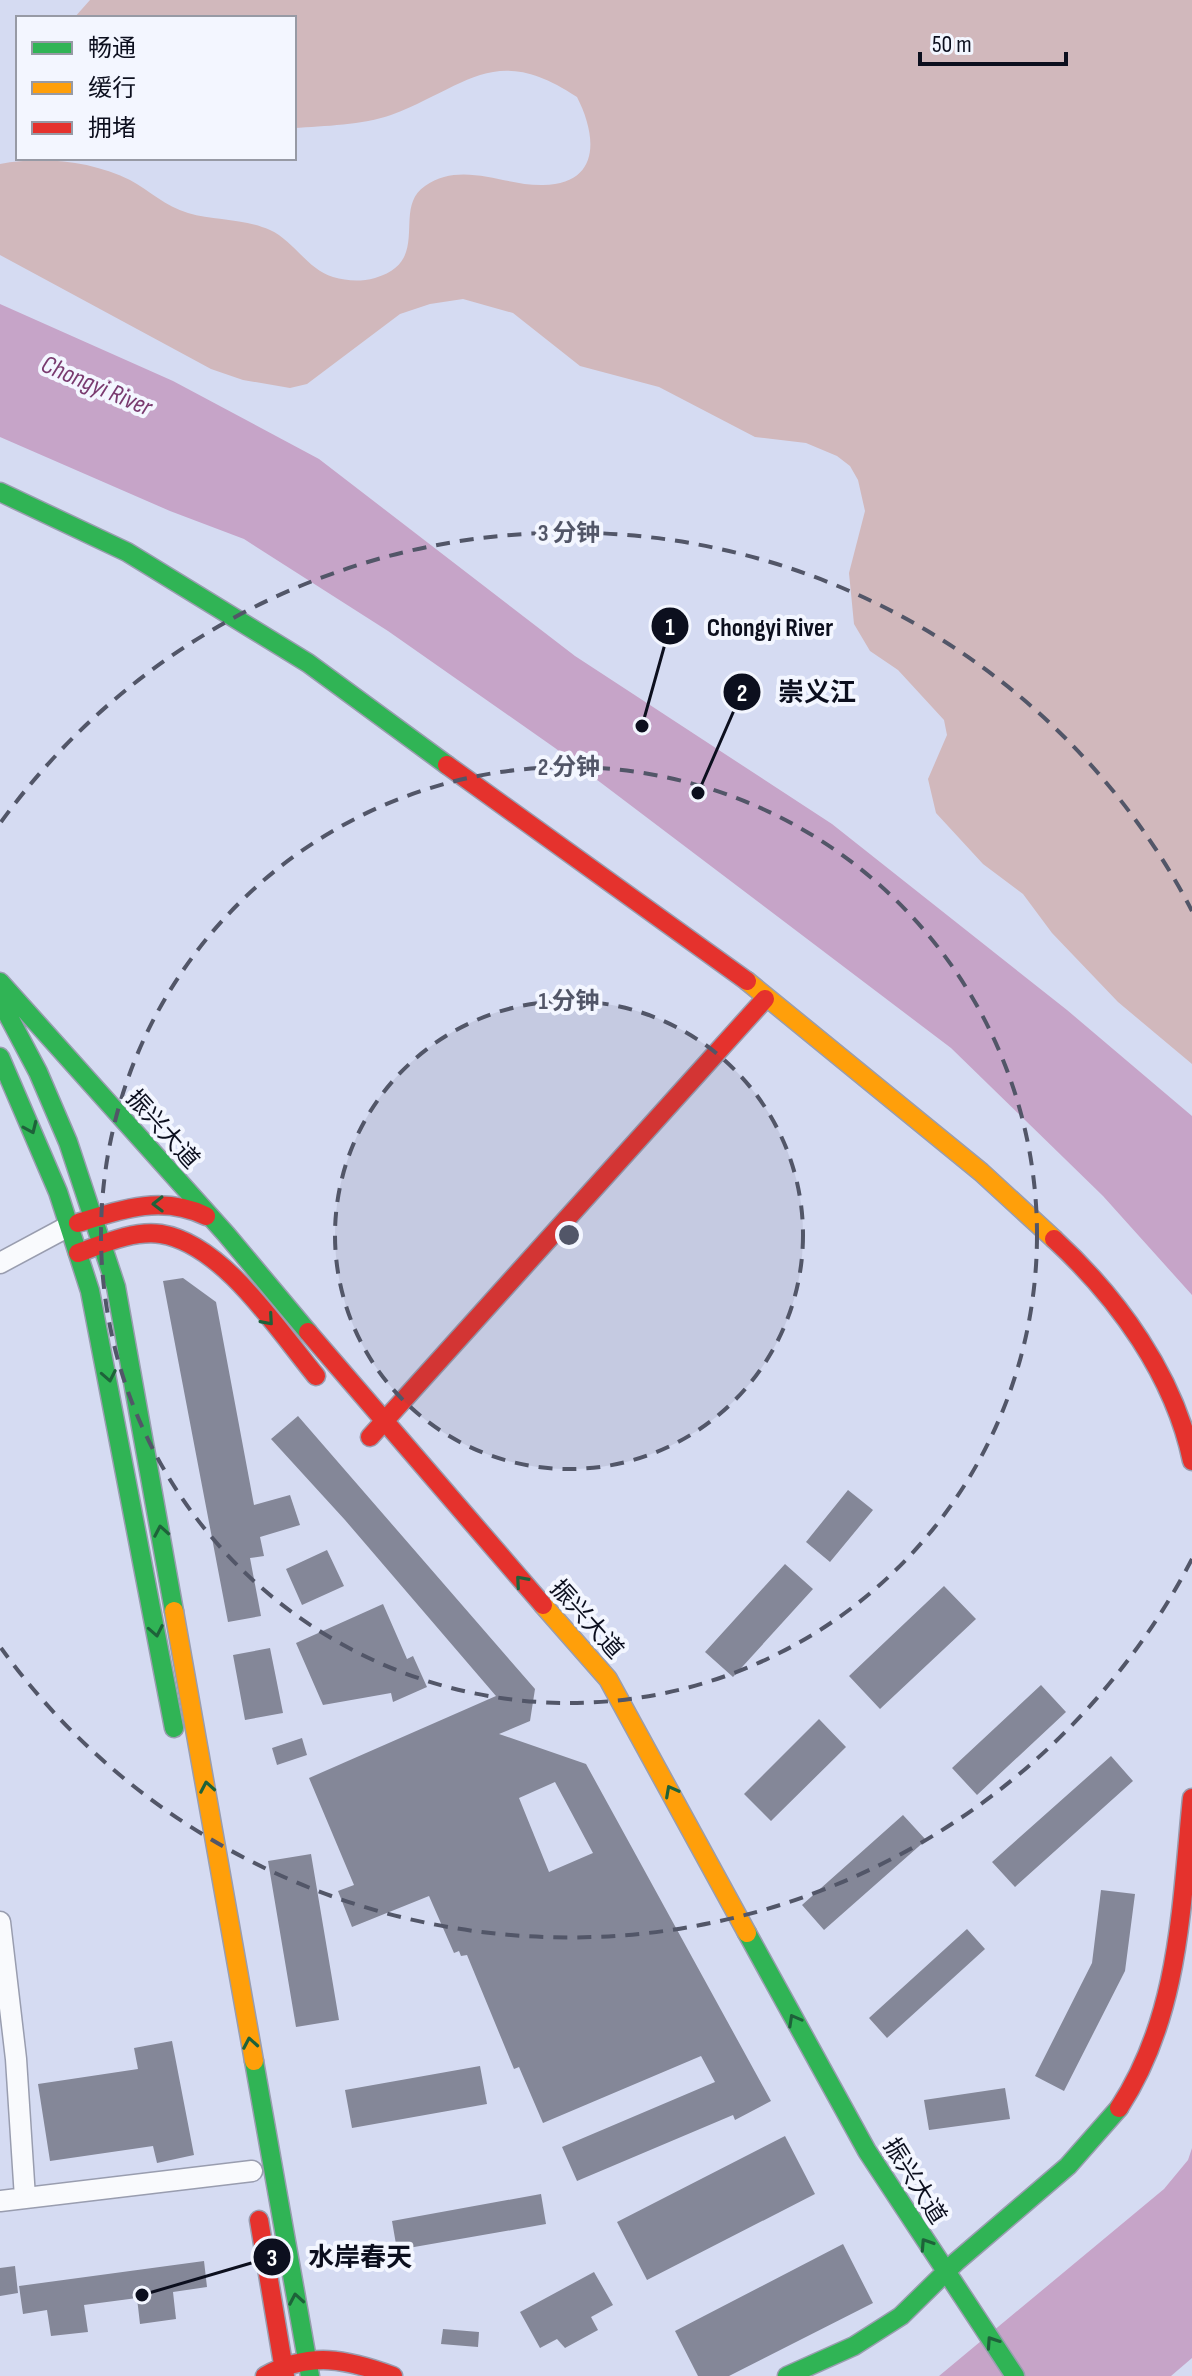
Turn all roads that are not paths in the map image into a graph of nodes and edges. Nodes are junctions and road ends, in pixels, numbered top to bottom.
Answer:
1 (0, 492) edge
2 (0, 982) edge
3 (765, 999) junction
4 (0, 1001) edge
5 (0, 1057) edge
6 (96, 1218) junction
7 (69, 1226) junction
8 (226, 1234) junction
9 (104, 1245) junction
10 (78, 1253) junction
11 (0, 1263) edge
12 (329, 1390) dead end
13 (385, 1424) junction
14 (370, 1437) dead end
15 (1192, 1461) edge
16 (594, 1693) dead end
17 (179, 1754) dead end
18 (1192, 1798) edge
19 (716, 1917) dead end
20 (0, 1922) edge
21 (783, 2038) dead end
22 (247, 2146) dead end
23 (865, 2184) dead end
24 (254, 2186) junction
25 (25, 2198) junction
26 (0, 2201) edge
27 (917, 2266) dead end
28 (944, 2272) junction
29 (930, 2287) junction
30 (944, 2308) dead end
31 (308, 2367) edge
32 (284, 2370) edge
33 (265, 2376) edge
34 (393, 2376) edge
35 (787, 2376) edge
36 (1015, 2376) edge

1 - 3 main road
2 - 8 main road, 振兴大道
3 - 13 main road
3 - 15 main road
4 - 6 main road
5 -> 7 main road
6 - 7 main road
8 -> 6 main road
6 - 9 main road
7 - 10 main road
7 - 11 street
8 - 13 main road, 振兴大道
9 - 10 main road
9 -> 12 main road
31 -> 9 main road
10 -> 17 main road
13 - 14 main road
28 -> 13 main road, 振兴大道
16 - 19 main road, 振兴大道
18 - 28 main road
20 - 25 street
21 - 23 main road, 振兴大道
22 - 24 main road
24 - 25 street
24 - 32 main road
25 - 26 street
27 - 29 main road
28 - 29 main road
36 -> 28 main road, 振兴大道
29 - 30 main road
29 - 35 main road
31 - 32 main road
31 - 34 main road
32 - 33 main road

